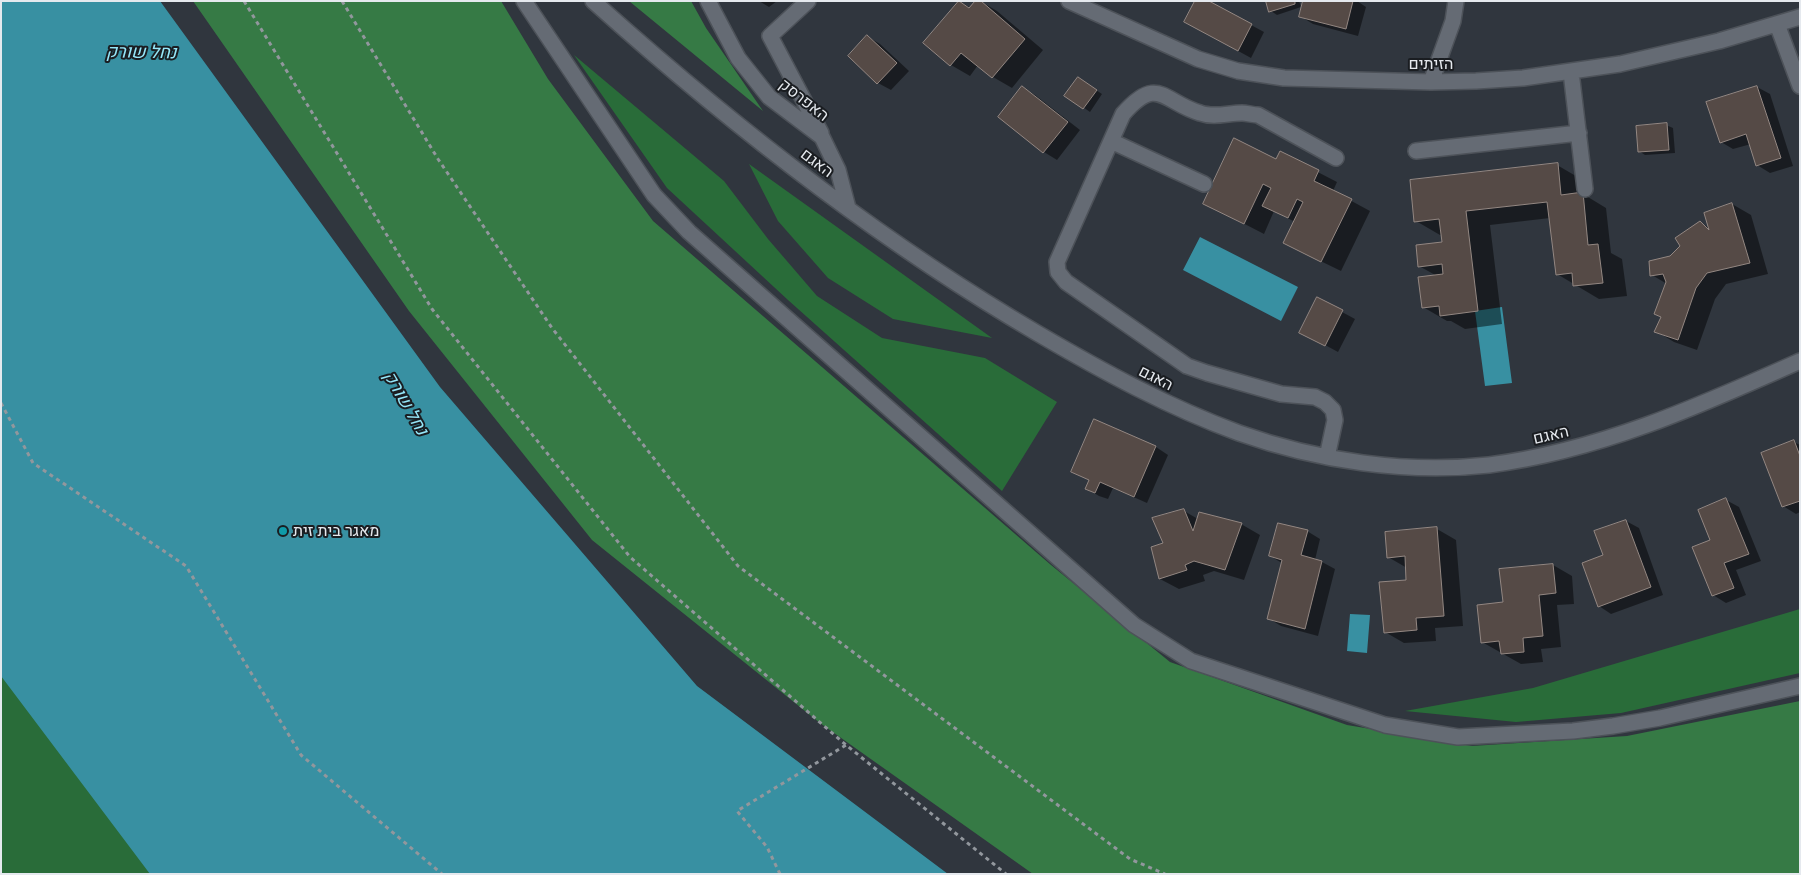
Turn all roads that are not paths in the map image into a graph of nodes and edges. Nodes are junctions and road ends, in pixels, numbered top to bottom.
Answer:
1 (524, 1) edge
2 (593, 1) edge
3 (708, 1) edge
4 (808, 1) edge
5 (1069, 1) edge
6 (1456, 1) edge
7 (1800, 17) edge
8 (1777, 24) junction
9 (1571, 72) junction
10 (1431, 82) junction
11 (1800, 86) edge
12 (1579, 133) junction
13 (822, 137) junction
14 (1111, 141) junction
15 (1416, 151) dead end
16 (1336, 158) dead end
17 (1204, 184) dead end
18 (1585, 189) dead end
19 (848, 208) junction
20 (1800, 362) edge
21 (1327, 456) junction
22 (1800, 686) edge

1 - 22 street
2 - 19 street, האגם
3 - 13 street, האפרסק
4 - 13 street
5 - 10 street, הזיתים
6 - 10 street
7 - 8 street, הזיתים
8 - 9 street, הזיתים
8 - 11 street
9 - 10 street, הזיתים
9 - 12 street
12 - 15 street
12 - 18 street
13 - 19 street, האפרסק
14 - 16 street
14 - 17 street
14 - 21 street
19 - 21 street, האגם
20 - 21 street, האגם

